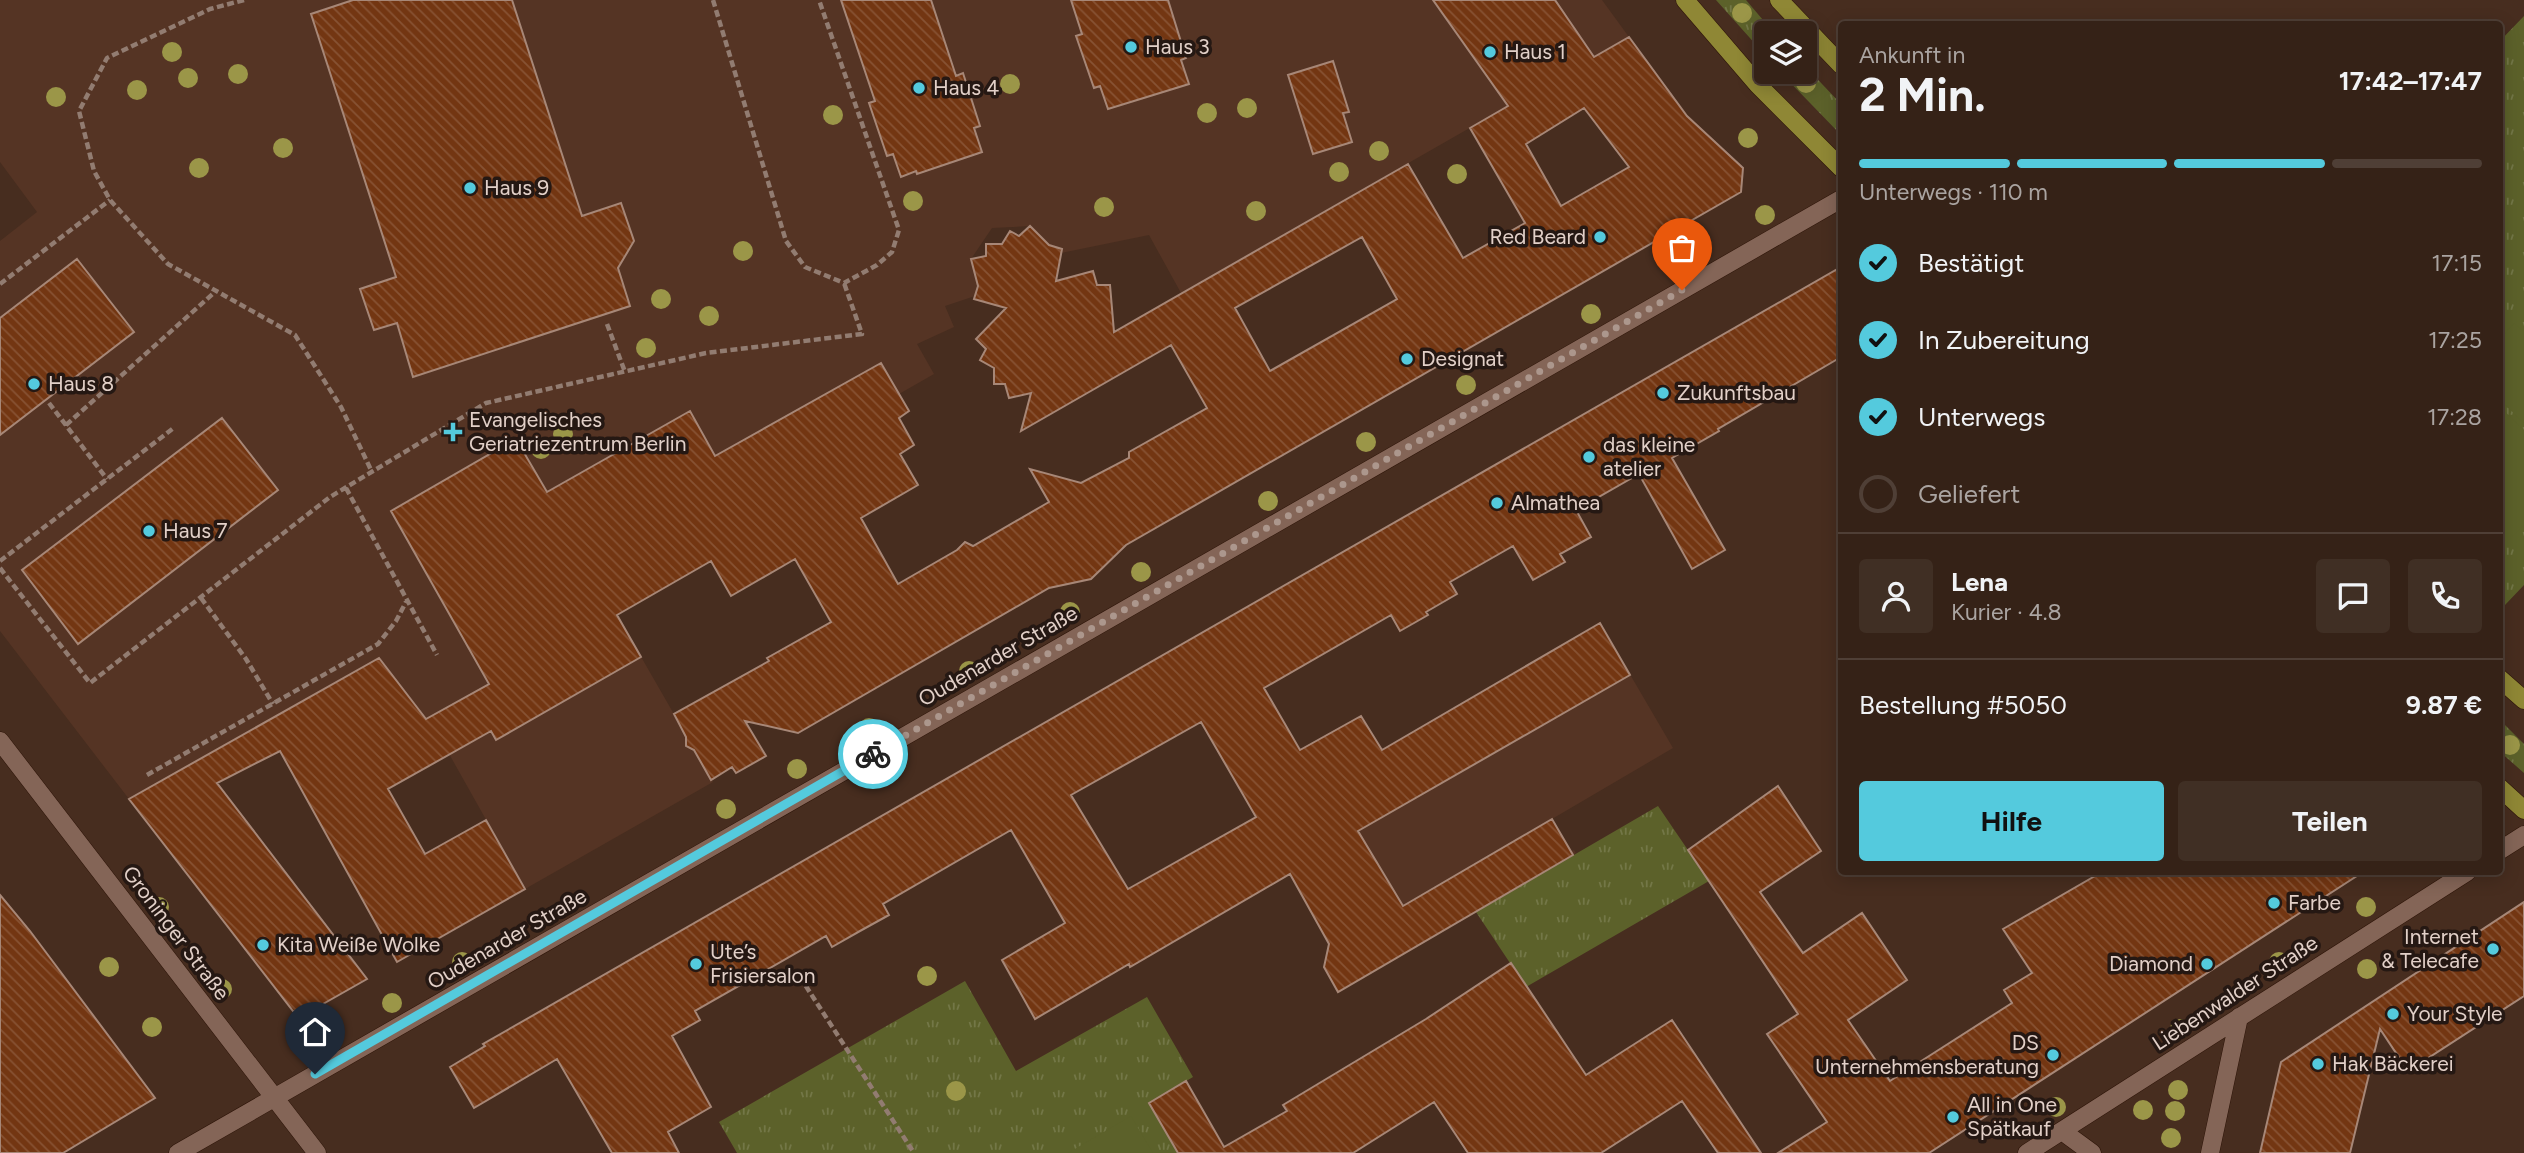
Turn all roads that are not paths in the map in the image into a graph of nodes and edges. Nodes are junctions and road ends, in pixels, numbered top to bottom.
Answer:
1 (1685, 0) edge
2 (1779, 0) edge
3 (1838, 62) edge
4 (1838, 165) edge
5 (1838, 201) edge
6 (2503, 682) edge
7 (2524, 700) edge
8 (0, 741) edge
9 (2503, 790) edge
10 (2524, 810) edge
11 (2524, 835) edge
12 (2503, 848) edge
13 (2462, 875) edge
14 (2239, 1017) junction
15 (275, 1097) junction
16 (2062, 1131) junction
17 (178, 1153) edge
18 (317, 1153) edge
19 (2028, 1153) edge
20 (2092, 1153) edge
21 (2210, 1153) edge

1 - 4 main road
2 - 3 main road
5 - 15 street, Oudenarder Straße
6 - 7 main road
8 - 15 street, Groninger Straße
9 - 10 main road
11 - 12 street
13 - 14 street, Liebenwalder Straße
14 - 16 street, Liebenwalder Straße
14 - 21 street
15 - 17 street, Oudenarder Straße
15 - 18 street, Groninger Straße
16 - 19 street, Liebenwalder Straße
16 - 20 street

